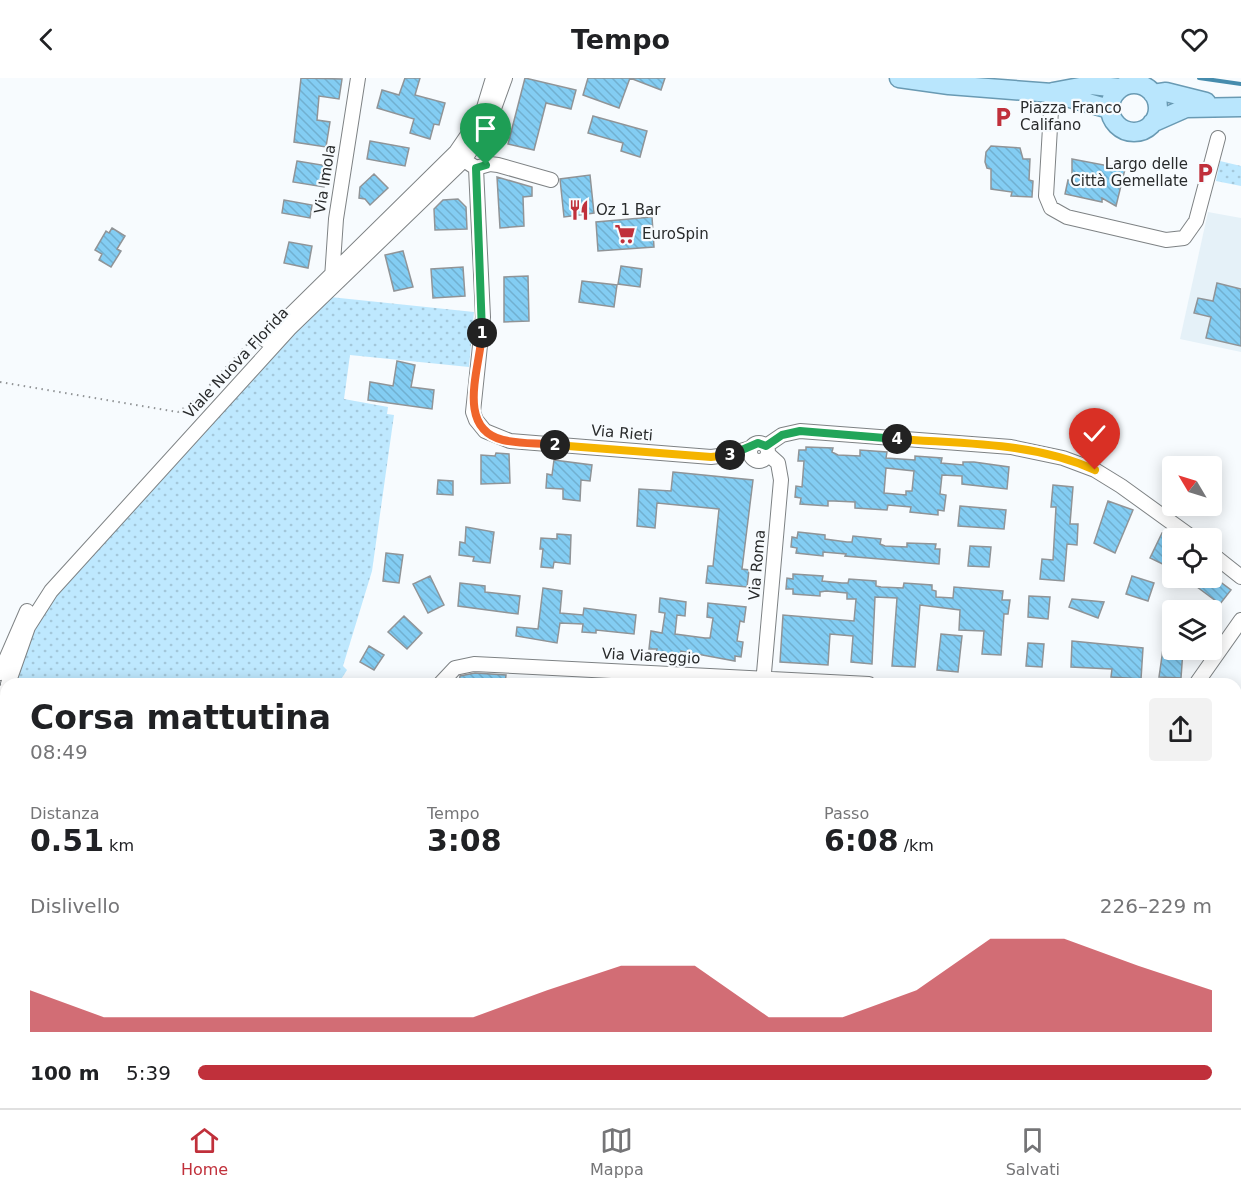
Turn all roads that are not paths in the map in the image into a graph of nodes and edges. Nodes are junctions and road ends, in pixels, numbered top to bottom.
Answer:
1 (358, 78) edge
2 (493, 78) edge
3 (504, 78) edge
4 (899, 78) edge
5 (1125, 84) edge
6 (1052, 93) junction
7 (1153, 94) junction
8 (1216, 106) junction
9 (1241, 107) edge
10 (1109, 109) junction
11 (1152, 123) junction
12 (1218, 138) dead end
13 (464, 160) junction
14 (476, 168) junction
15 (551, 180) dead end
16 (332, 280) junction
17 (767, 450) junction
18 (1180, 528) edge
19 (1222, 562) edge
20 (1241, 577) edge
21 (1241, 620) edge
22 (0, 673) edge
23 (10, 678) edge
24 (446, 678) edge
25 (712, 678) edge
26 (763, 678) edge
27 (1200, 678) edge

1 - 16 street, Via Imola
2 - 16 street, Viale Nuova Florida
3 - 13 street, Viale Nuova Florida
4 - 6 main road
5 - 6 main road
5 - 7 main road
5 - 10 main road
6 - 10 main road
6 - 12 street
7 - 8 main road
7 - 11 main road
8 - 9 main road
8 - 11 main road
10 - 11 main road
13 - 14 street
13 - 16 street, Viale Nuova Florida
14 - 15 street
14 - 17 street, Via Rieti
16 - 22 street, Viale Nuova Florida
16 - 23 street, Viale Nuova Florida
17 - 18 street
17 - 26 street, Via Roma
19 - 20 street
21 - 27 street
24 - 25 street, Via Viareggio

